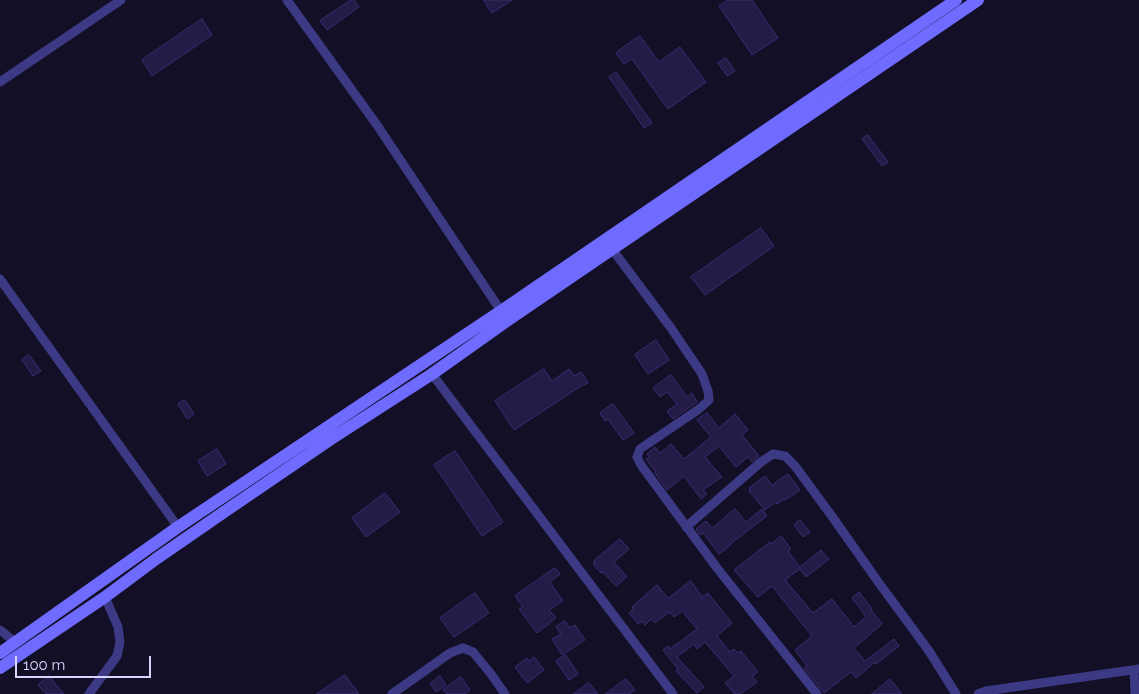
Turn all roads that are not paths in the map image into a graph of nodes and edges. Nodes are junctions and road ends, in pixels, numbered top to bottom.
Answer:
1 (121, 0) edge
2 (287, 0) edge
3 (956, 0) edge
4 (978, 0) edge
5 (0, 82) edge
6 (612, 249) junction
7 (0, 279) edge
8 (501, 311) junction
9 (432, 374) junction
10 (178, 527) junction
11 (686, 527) junction
12 (105, 597) junction
13 (0, 630) edge
14 (15, 642) junction
15 (0, 653) edge
16 (0, 668) edge
17 (1137, 669) edge
18 (1020, 690) edge
19 (89, 694) edge
20 (392, 694) edge
21 (505, 694) edge
22 (674, 694) edge
23 (817, 694) edge
24 (956, 694) edge
25 (978, 694) edge
26 (1135, 694) edge

1 - 5 street
2 - 8 street
3 - 8 street
4 - 6 street
6 - 9 street
6 - 11 street
7 - 10 street
8 - 10 street
9 - 12 street
9 - 22 street
10 - 14 street
11 - 23 street
11 - 24 street
12 - 16 street
12 - 19 street
13 - 14 street
14 - 15 street
17 - 18 street
17 - 26 street
18 - 25 street
20 - 21 street

